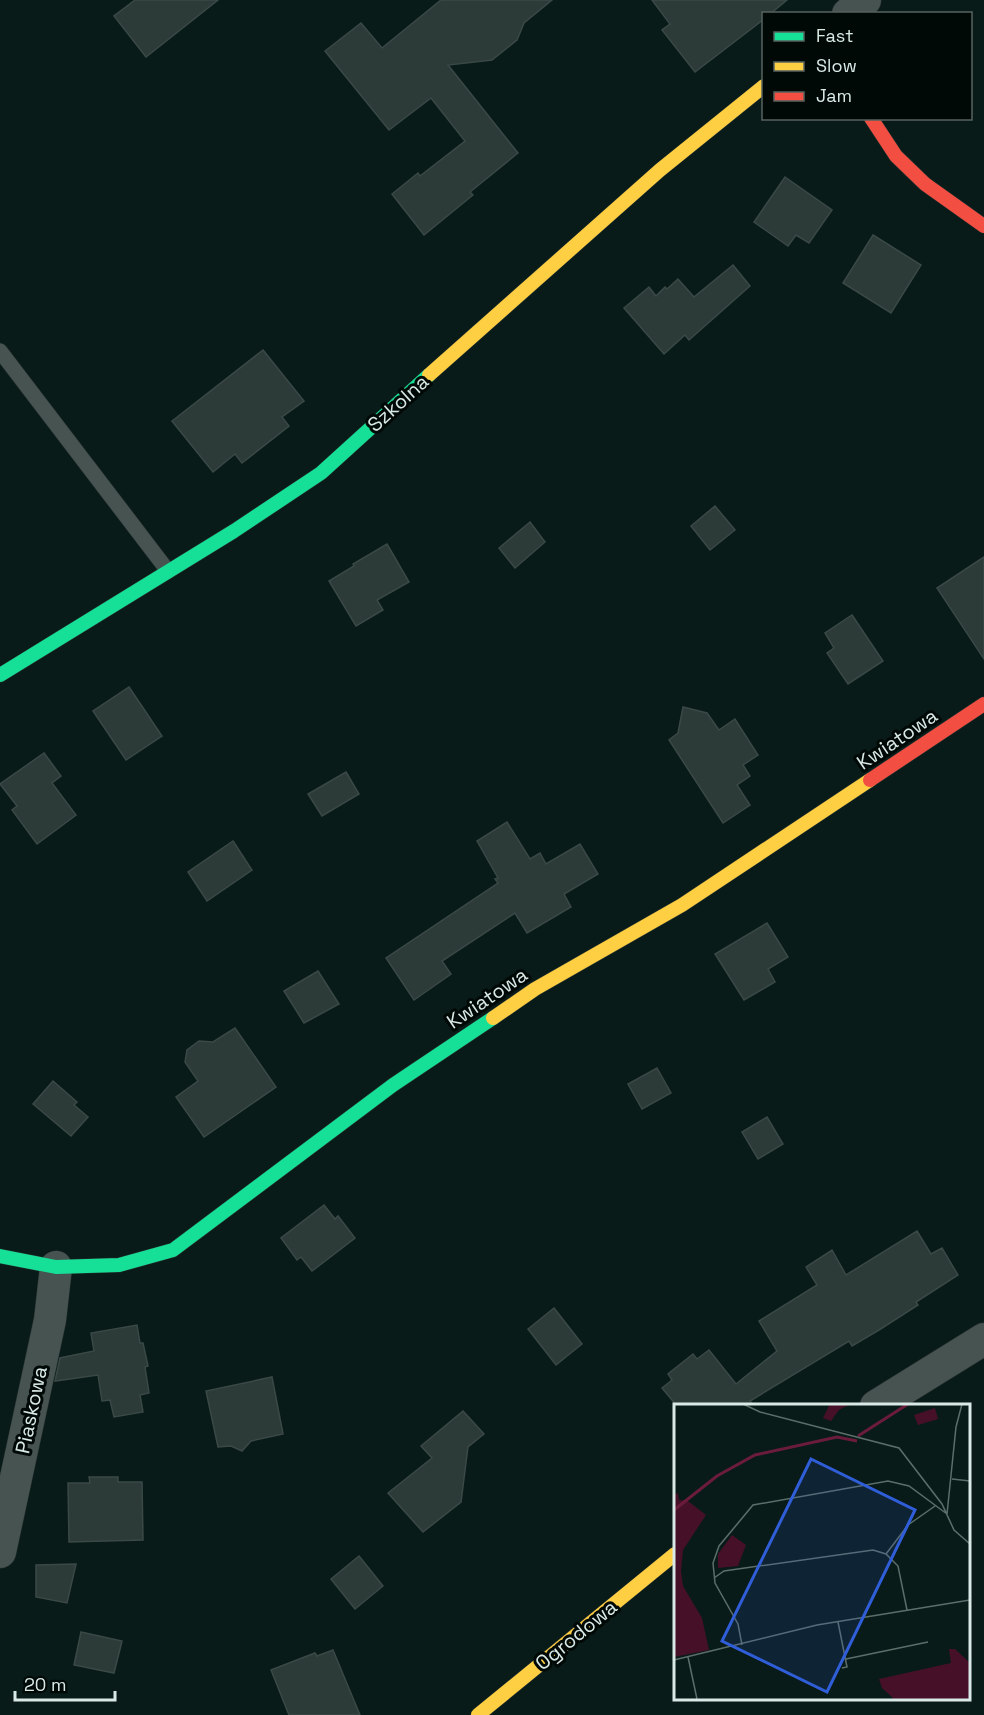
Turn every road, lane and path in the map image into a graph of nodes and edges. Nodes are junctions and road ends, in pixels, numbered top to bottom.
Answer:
1 (865, 0) edge
2 (850, 12) edge
3 (762, 88) edge
4 (872, 120) edge
5 (984, 226) edge
6 (0, 351) edge
7 (168, 571) junction
8 (0, 675) edge
9 (984, 704) edge
10 (0, 1256) edge
11 (56, 1267) junction
12 (984, 1339) edge
13 (879, 1404) edge
14 (0, 1552) edge
15 (674, 1555) edge
16 (478, 1715) edge

1 - 2 street
3 - 7 street, Szkolna
4 - 5 street
6 - 7 lane
7 - 8 street, Szkolna
9 - 11 street, Kwiatowa
10 - 11 street, Kwiatowa
11 - 14 street, Piaskowa
12 - 13 street
15 - 16 street, Ogrodowa

